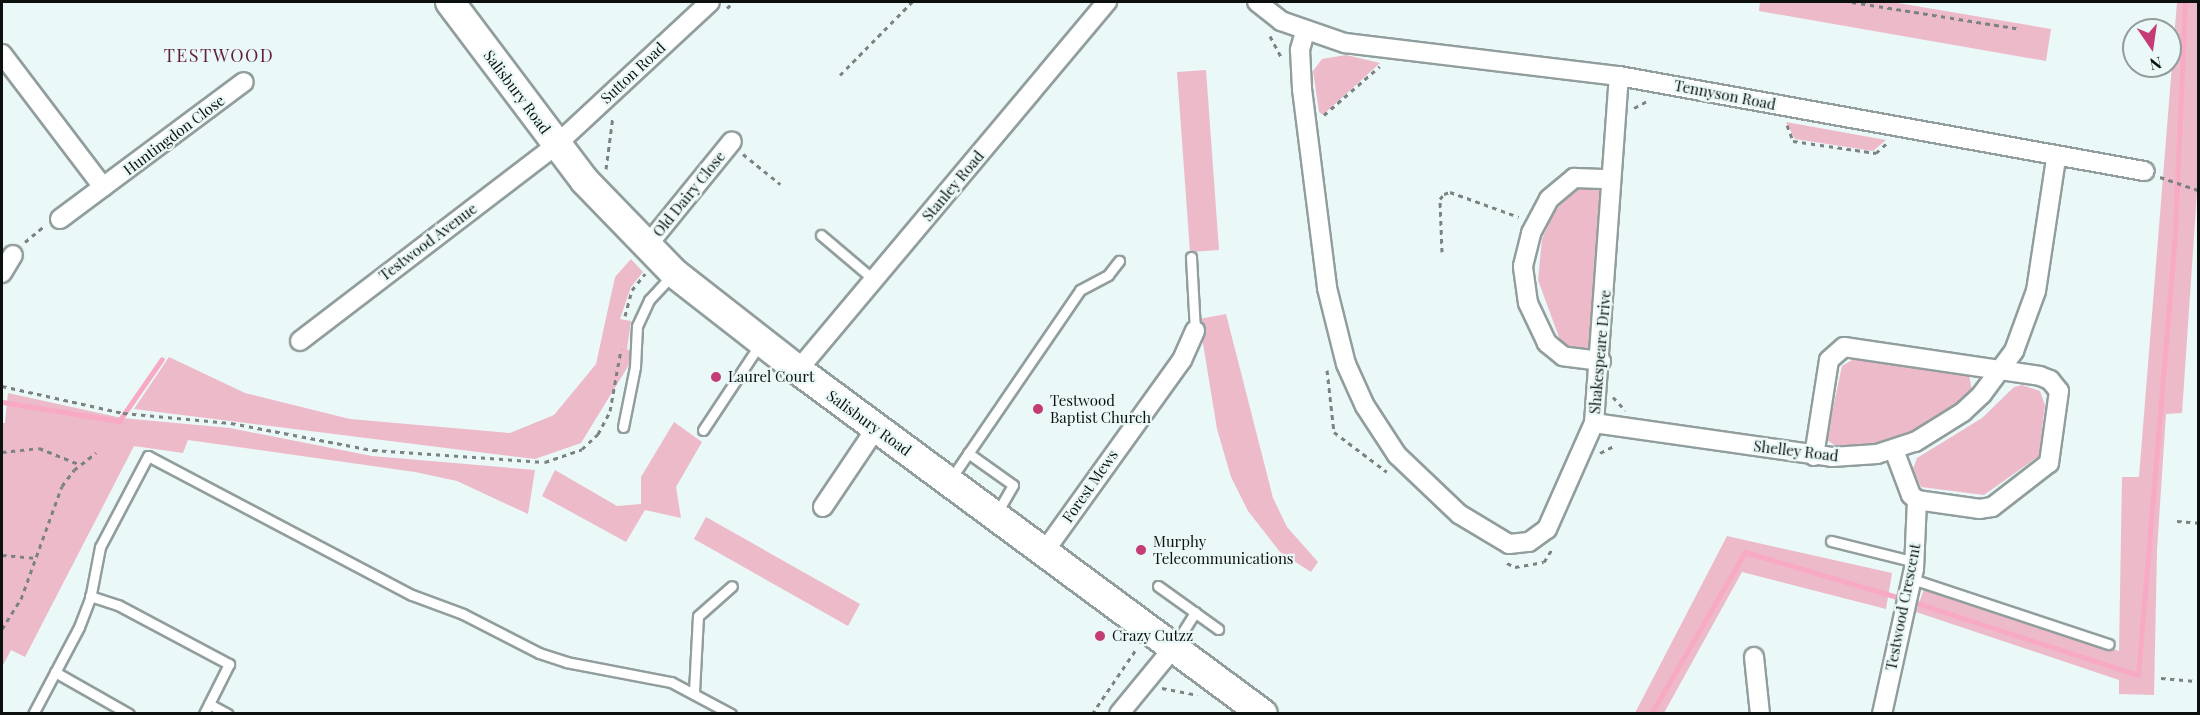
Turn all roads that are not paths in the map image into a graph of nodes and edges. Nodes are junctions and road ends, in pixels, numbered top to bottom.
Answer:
1 (450, 2) edge
2 (1107, 2) edge
3 (1257, 2) edge
4 (718, 5) edge
5 (1305, 32) junction
6 (2, 54) edge
7 (1619, 76) junction
8 (244, 82) dead end
9 (731, 143) road end
10 (556, 145) junction
11 (2056, 158) junction
12 (2151, 174) dead end
13 (1611, 179) junction
14 (103, 187) junction
15 (60, 219) road end
16 (821, 235) dead end
17 (13, 255) road end
18 (1191, 257) dead end
19 (659, 260) junction
20 (1119, 261) dead end
21 (2, 273) edge
22 (874, 280) junction
23 (1195, 331) joint
24 (300, 340) dead end
25 (761, 342) junction
26 (1601, 361) junction
27 (2002, 369) junction
28 (798, 370) junction
29 (1594, 423) junction
30 (623, 427) dead end
31 (876, 428) junction
32 (703, 430) dead end
33 (1894, 450) junction
34 (968, 453) junction
35 (1814, 456) junction
36 (948, 482) junction
37 (1917, 500) junction
38 (823, 507) dead end
39 (995, 516) junction
40 (1831, 541) dead end
41 (1044, 552) junction
42 (1913, 571) junction
43 (732, 586) dead end
44 (1158, 586) dead end
45 (90, 596) junction
46 (1195, 612) junction
47 (1218, 628) dead end
48 (2109, 644) dead end
49 (1174, 647) junction
50 (1755, 657) dead end
51 (55, 672) junction
52 (694, 692) junction
53 (208, 704) junction
54 (33, 714) edge
55 (129, 714) edge
56 (204, 714) edge
57 (228, 714) edge
58 (731, 714) edge
59 (1119, 714) edge
60 (1263, 714) edge
61 (1760, 714) edge
62 (1882, 714) edge

1 - 10 main road, Salisbury Road
2 - 22 street, Stanley Road
3 - 5 street
4 - 10 street, Sutton Road
5 - 7 street, Tennyson Road
5 - 29 street, Shakespeare Drive
6 - 14 street
7 - 11 street, Tennyson Road
7 - 13 street, Shakespeare Drive
8 - 14 street, Huntingdon Close
9 - 19 street, Old Dairy Close
10 - 19 main road, Salisbury Road
10 - 24 street, Testwood Avenue
11 - 12 street, Tennyson Road
11 - 27 street, Shelley Road
13 - 26 street, Shakespeare Drive
13 - 26 street
14 - 15 street, Huntingdon Close
16 - 22 lane
17 - 21 street
18 - 23 lane
19 - 25 main road, Salisbury Road
19 - 30 lane
20 - 34 lane
22 - 28 street, Stanley Road
23 - 41 street, Forest Mews
25 - 28 main road, Salisbury Road
25 - 32 lane
26 - 29 street, Shakespeare Drive
27 - 33 street, Shelley Road
27 - 35 street
27 - 37 street
28 - 31 main road, Salisbury Road
29 - 35 street, Shelley Road
31 - 36 main road, Salisbury Road
31 - 38 street
33 - 35 street, Shelley Road
33 - 37 street
34 - 36 lane
34 - 39 lane
36 - 39 main road, Salisbury Road
37 - 42 street, Testwood Crescent
39 - 41 main road, Salisbury Road
40 - 42 lane
41 - 49 main road, Salisbury Road
42 - 48 lane
42 - 62 street, Testwood Crescent
43 - 52 lane
44 - 46 lane
45 - 51 lane
45 - 52 lane
45 - 53 lane
46 - 47 lane
46 - 49 lane
49 - 59 street
49 - 60 main road, Salisbury Road
50 - 61 street
51 - 54 lane
51 - 55 lane
52 - 58 lane
53 - 56 lane
53 - 57 lane

